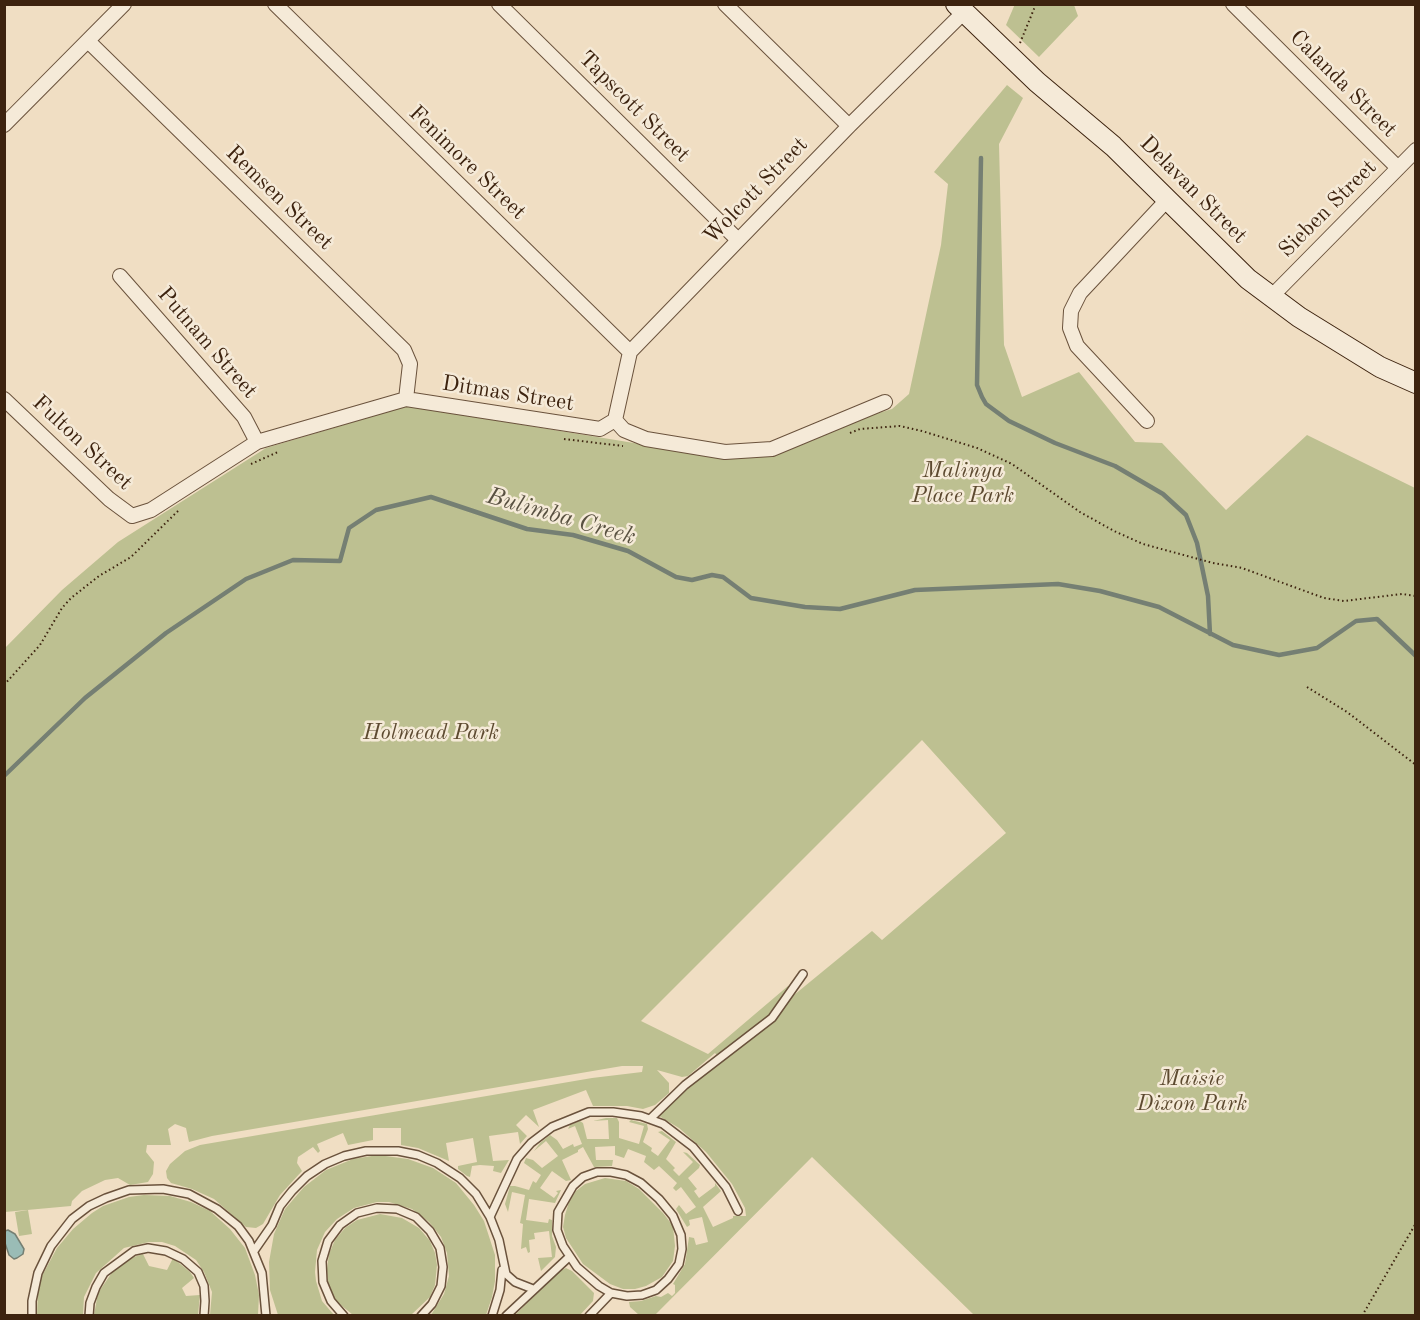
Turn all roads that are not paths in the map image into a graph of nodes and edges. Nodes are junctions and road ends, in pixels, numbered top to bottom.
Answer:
1 (124, 4) edge
2 (275, 4) edge
3 (500, 4) edge
4 (725, 4) edge
5 (1233, 4) edge
6 (960, 8) edge
7 (88, 41) junction
8 (4, 125) edge
9 (849, 126) junction
10 (1416, 150) edge
11 (1398, 168) junction
12 (1168, 199) junction
13 (738, 240) junction
14 (120, 276) dead end
15 (1271, 297) junction
16 (630, 352) junction
17 (1416, 383) edge
18 (4, 399) edge
19 (406, 399) junction
20 (885, 402) dead end
21 (615, 420) junction
22 (1147, 421) dead end
23 (257, 442) junction
24 (132, 516) joint
25 (802, 974) dead end
26 (650, 1119) junction
27 (738, 1210) dead end
28 (490, 1217) junction
29 (254, 1251) junction
30 (569, 1257) junction
31 (503, 1264) junction
32 (533, 1289) junction
33 (611, 1293) junction
34 (267, 1314) edge
35 (32, 1316) edge
36 (89, 1316) edge
37 (204, 1316) edge
38 (344, 1316) edge
39 (421, 1316) edge
40 (492, 1316) edge
41 (506, 1316) edge
42 (589, 1316) edge

1 - 7 street
2 - 16 street, Fenimore Street
3 - 13 street, Tapscott Street
4 - 9 street
5 - 11 street, Calanda Street
6 - 9 street, Wolcott Street
6 - 12 street, Delavan Street
7 - 8 street
7 - 19 street, Remsen Street
9 - 13 street, Wolcott Street
10 - 11 street, Sieben Street
11 - 15 street, Sieben Street
12 - 15 street, Delavan Street
12 - 22 street
13 - 16 street, Wolcott Street
14 - 23 street, Putnam Street
15 - 17 street, Delavan Street
16 - 21 street
18 - 24 street, Fulton Street
19 - 21 street, Ditmas Street
19 - 23 street, Ditmas Street
20 - 21 street
23 - 24 street, Ditmas Street
25 - 26 lane
26 - 27 lane
26 - 28 lane
28 - 29 lane
28 - 31 lane
29 - 34 lane
29 - 35 lane
30 - 32 lane
30 - 33 lane
30 - 33 lane
31 - 32 lane
31 - 40 lane
32 - 41 lane
33 - 42 lane
36 - 37 lane
38 - 39 lane

